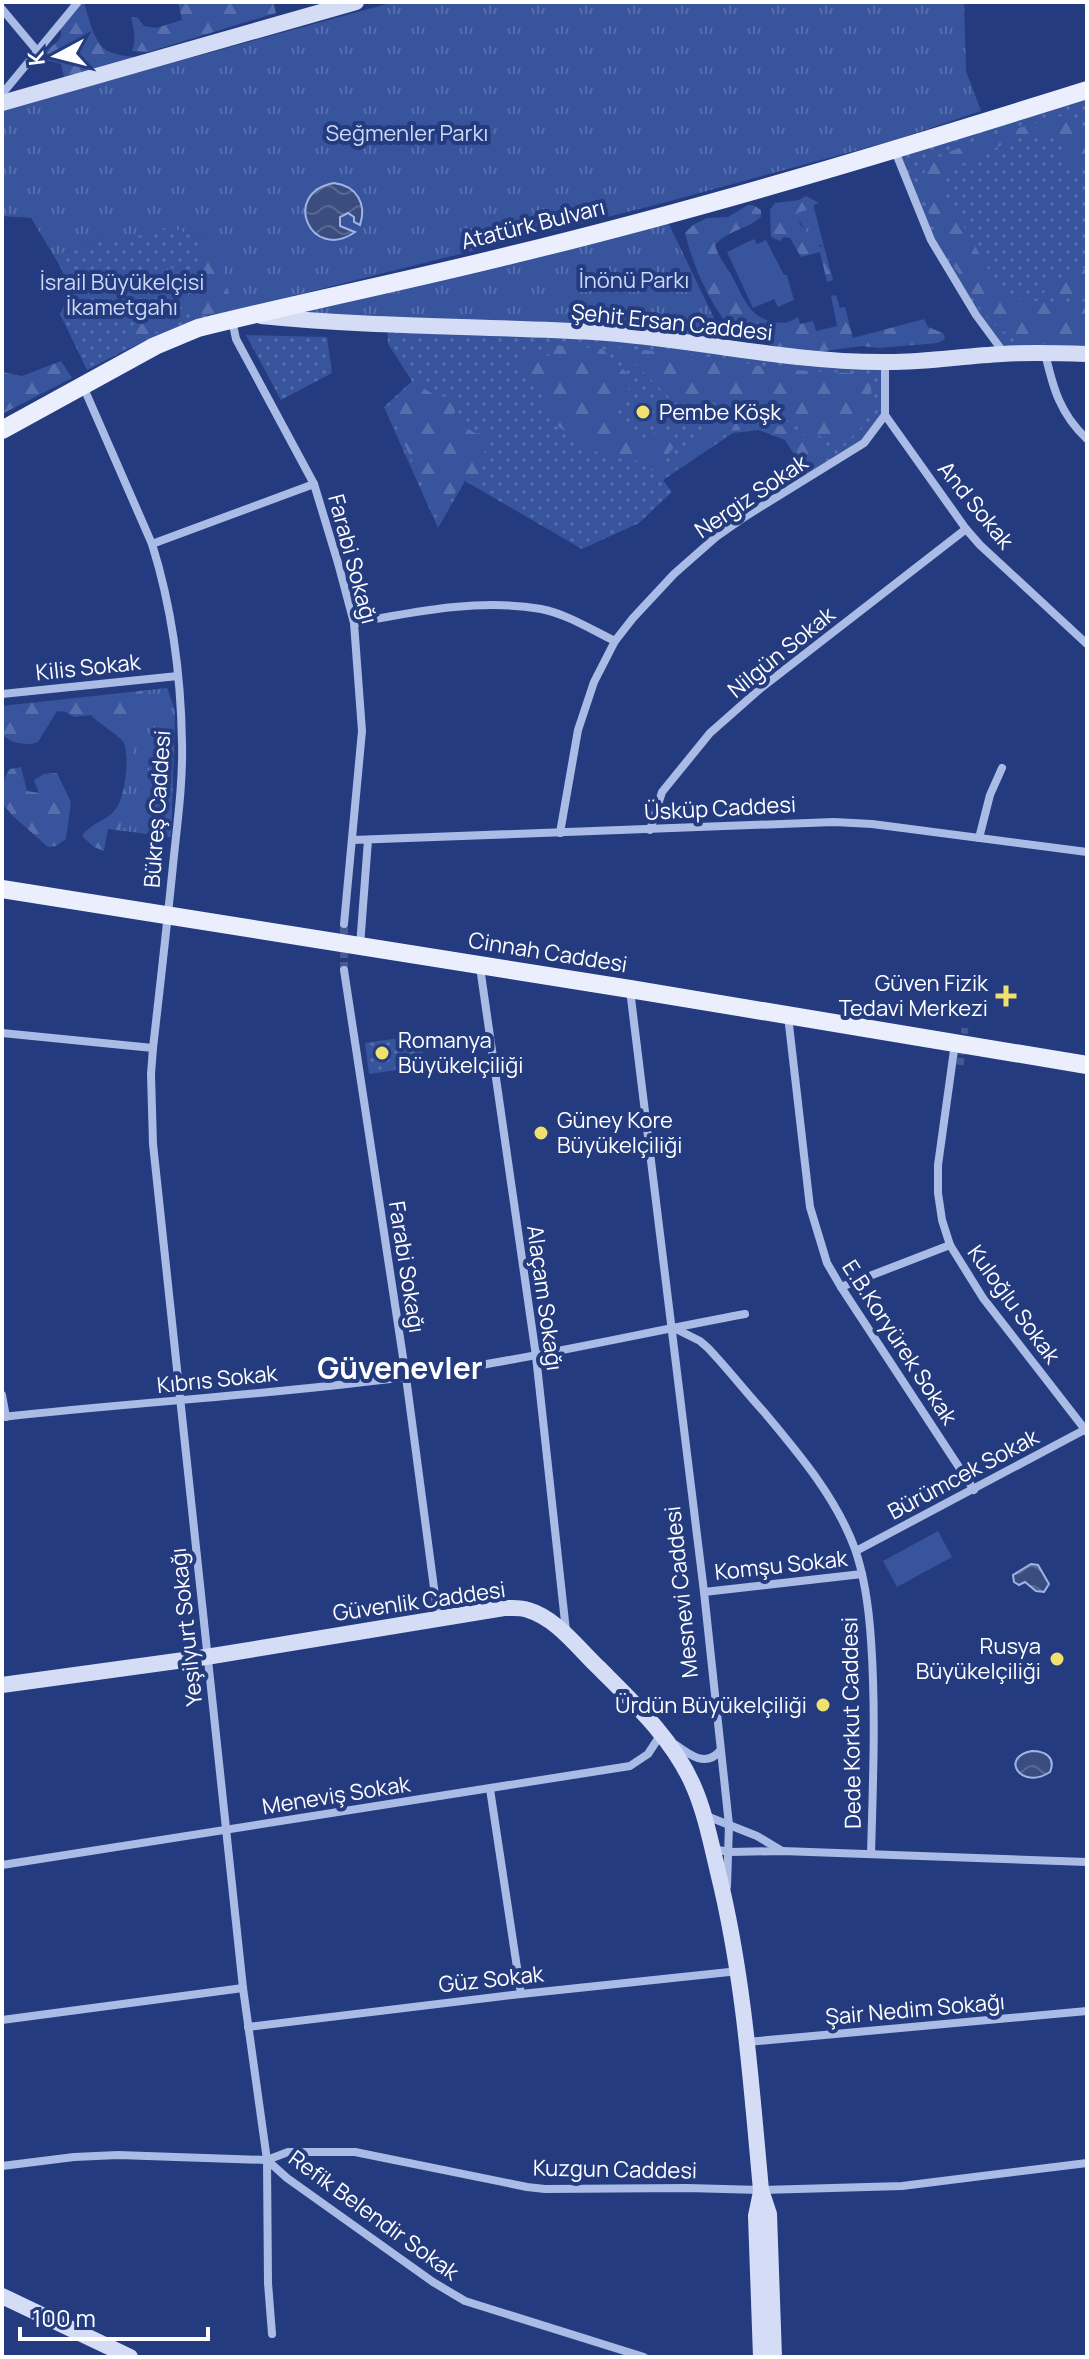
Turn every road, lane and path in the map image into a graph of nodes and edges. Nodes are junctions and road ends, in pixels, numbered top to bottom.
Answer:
1 (78, 2) edge
2 (356, 2) edge
3 (2, 9) edge
4 (38, 52) junction
5 (1087, 90) edge
6 (2, 94) edge
7 (2, 103) edge
8 (895, 151) junction
9 (251, 315) junction
10 (232, 319) junction
11 (1045, 353) junction
12 (1004, 354) junction
13 (1087, 354) edge
14 (885, 362) junction
15 (83, 386) junction
16 (885, 415) junction
17 (2, 430) edge
18 (1087, 439) edge
19 (314, 484) junction
20 (966, 529) junction
21 (152, 544) junction
22 (354, 623) junction
23 (615, 641) junction
24 (1087, 644) edge
25 (178, 676) junction
26 (2, 694) edge
27 (1002, 768) dead end
28 (650, 830) junction
29 (560, 833) junction
30 (979, 838) junction
31 (353, 840) junction
32 (368, 840) junction
33 (1087, 852) edge
34 (2, 889) edge
35 (168, 915) junction
36 (344, 924) tunnel mouth
37 (360, 947) junction
38 (479, 966) junction
39 (344, 970) tunnel mouth
40 (630, 989) junction
41 (788, 1016) junction
42 (2, 1033) edge
43 (955, 1043) junction
44 (153, 1048) junction
45 (1087, 1065) edge
46 (950, 1245) junction
47 (841, 1287) junction
48 (745, 1314) dead end
49 (671, 1327) junction
50 (536, 1356) junction
51 (406, 1377) junction
52 (2, 1395) edge
53 (181, 1401) junction
54 (4, 1417) edge
55 (1086, 1430) edge
56 (974, 1490) junction
57 (856, 1551) junction
58 (862, 1574) junction
59 (704, 1592) junction
60 (438, 1618) junction
61 (567, 1636) junction
62 (206, 1657) junction
63 (2, 1685) edge
64 (661, 1734) junction
65 (720, 1751) junction
66 (490, 1789) junction
67 (704, 1815) junction
68 (729, 1825) junction
69 (226, 1830) junction
70 (712, 1849) junction
71 (782, 1851) junction
72 (730, 1852) junction
73 (871, 1854) junction
74 (1087, 1862) edge
75 (2, 1865) edge
76 (725, 1903) junction
77 (739, 1971) junction
78 (243, 1988) junction
79 (521, 1994) junction
80 (1087, 2011) edge
81 (2, 2020) edge
82 (248, 2027) junction
83 (747, 2042) junction
84 (267, 2160) junction
85 (1087, 2163) edge
86 (2, 2166) edge
87 (761, 2190) junction
88 (2, 2296) edge
89 (272, 2334) dead end
90 (764, 2356) edge
91 (130, 2357) edge
92 (644, 2357) edge

1 - 4 street
2 - 7 main road
3 - 4 street
4 - 6 street
5 - 8 main road, Atatürk Bulvarı
8 - 9 main road, Atatürk Bulvarı
8 - 12 street
9 - 10 main road, Atatürk Bulvarı
9 - 14 main road, Şehit Ersan Caddesi
10 - 15 main road, Atatürk Bulvarı
10 - 19 street, Farabi Sokağı
11 - 12 main road, Şehit Ersan Caddesi
11 - 13 main road, Şehit Ersan Caddesi
11 - 18 street
12 - 14 main road, Şehit Ersan Caddesi
14 - 16 street
15 - 17 main road, Atatürk Bulvarı
15 - 21 street, Bükreş Caddesi
16 - 20 street, And Sokak
16 - 23 street, Nergiz Sokak
19 - 21 street
19 - 22 street, Farabi Sokağı
20 - 24 street, And Sokak
20 - 28 street, Nilgün Sokak
21 - 25 street, Bükreş Caddesi
22 - 23 street
22 - 31 street, Farabi Sokağı
23 - 29 street, Nergiz Sokak
25 - 26 street, Kilis Sokak
25 - 35 street, Bükreş Caddesi
27 - 30 street
28 - 29 street, Üsküp Caddesi
28 - 30 street, Üsküp Caddesi
29 - 32 street, Üsküp Caddesi
30 - 33 street, Üsküp Caddesi
31 - 32 street, Üsküp Caddesi
31 - 36 street, Farabi Sokağı
32 - 37 street
34 - 35 main road, Cinnah Caddesi
35 - 37 main road, Cinnah Caddesi
35 - 44 street, Yeşilyurt Sokağı
37 - 38 main road, Cinnah Caddesi
38 - 40 main road, Cinnah Caddesi
38 - 50 street, Alaçam Sokağı
39 - 51 street, Farabi Sokağı
40 - 41 main road, Cinnah Caddesi
40 - 49 street, Mesnevi Caddesi
41 - 43 main road, Cinnah Caddesi
41 - 47 street, E.B.Koryürek Sokak
42 - 44 street
43 - 45 main road, Cinnah Caddesi
43 - 46 street, Kuloğlu Sokak
44 - 53 street, Yeşilyurt Sokağı
46 - 47 street
46 - 55 street, Kuloğlu Sokak
47 - 56 street, E.B.Koryürek Sokak
48 - 49 street, Kıbrıs Sokak
49 - 50 street, Kıbrıs Sokak
49 - 57 street, Dede Korkut Caddesi
49 - 59 street, Mesnevi Caddesi
50 - 51 street, Kıbrıs Sokak
50 - 61 street, Alaçam Sokağı
51 - 53 street, Kıbrıs Sokak
51 - 60 street, Farabi Sokağı
52 - 54 street
53 - 54 street, Kıbrıs Sokak
53 - 62 street, Yeşilyurt Sokağı
55 - 56 street, Bürümcek Sokak
56 - 57 street, Bürümcek Sokak
57 - 58 street, Dede Korkut Caddesi
58 - 59 street, Komşu Sokak
58 - 73 street, Dede Korkut Caddesi
59 - 65 street, Mesnevi Caddesi
60 - 61 main road, Güvenlik Caddesi
60 - 62 main road, Güvenlik Caddesi
61 - 64 main road, Güvenlik Caddesi
62 - 63 main road, Güvenlik Caddesi
62 - 69 street, Yeşilyurt Sokağı
64 - 65 street
64 - 66 street, Meneviş Sokak
64 - 67 main road, Güvenlik Caddesi
65 - 68 street, Mesnevi Caddesi
66 - 69 street, Meneviş Sokak
66 - 79 street
67 - 68 street
67 - 70 main road, Güvenlik Caddesi
68 - 71 street
68 - 72 street, Mesnevi Caddesi
69 - 75 street, Meneviş Sokak
69 - 78 street, Yeşilyurt Sokağı
70 - 72 street
70 - 76 main road, Güvenlik Caddesi
71 - 72 street
71 - 73 street
72 - 76 street, Mesnevi Caddesi
73 - 74 street
76 - 77 main road, Mesnevi Caddesi
77 - 79 street, Güz Sokak
77 - 83 main road, Mesnevi Caddesi
78 - 81 street
78 - 82 street, Yeşilyurt Sokağı
79 - 82 street, Güz Sokak
80 - 83 street, Şair Nedim Sokağı
82 - 84 street, Yeşilyurt Sokağı
83 - 87 main road, Mesnevi Caddesi
84 - 86 street, Kuzgun Caddesi
84 - 87 street, Kuzgun Caddesi
84 - 89 street, Yeşilyurt Sokağı
84 - 92 street, Refik Belendir Sokak
85 - 87 street, Kuzgun Caddesi
87 - 90 main road, Mesnevi Caddesi
88 - 91 main road

